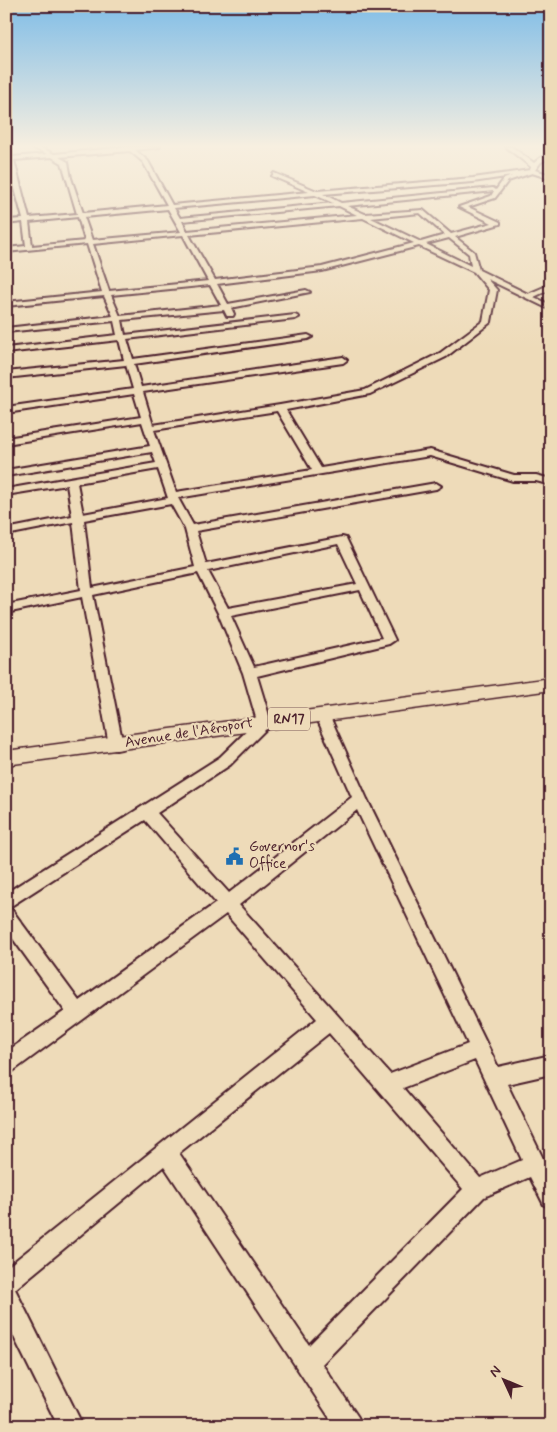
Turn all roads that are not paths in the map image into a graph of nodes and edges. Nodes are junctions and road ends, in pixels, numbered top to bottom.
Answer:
1 (24, 214) edge
2 (94, 214) edge
3 (174, 214) edge
4 (244, 214) edge
5 (357, 214) edge
6 (394, 214) edge
7 (424, 214) edge
8 (476, 214) edge
9 (81, 215) junction
10 (363, 217) junction
11 (26, 220) junction
12 (177, 220) junction
13 (6, 222) edge
14 (184, 234) junction
15 (450, 236) junction
16 (89, 241) junction
17 (420, 243) junction
18 (29, 247) junction
19 (6, 250) edge
20 (476, 271) junction
21 (211, 283) junction
22 (551, 286) edge
23 (306, 292) dead end
24 (106, 293) junction
25 (528, 297) junction
26 (6, 304) edge
27 (226, 306) junction
28 (551, 308) edge
29 (295, 317) dead end
30 (118, 318) junction
31 (236, 325) junction
32 (6, 330) edge
33 (122, 337) junction
34 (308, 337) dead end
35 (6, 351) edge
36 (343, 360) dead end
37 (130, 362) junction
38 (6, 375) edge
39 (139, 391) junction
40 (280, 408) junction
41 (6, 410) edge
42 (148, 424) junction
43 (6, 441) edge
44 (157, 448) junction
45 (162, 465) junction
46 (317, 470) junction
47 (6, 473) edge
48 (71, 480) junction
49 (551, 482) edge
50 (436, 486) dead end
51 (6, 492) edge
52 (173, 498) junction
53 (78, 518) junction
54 (190, 529) junction
55 (6, 532) edge
56 (201, 568) junction
57 (363, 586) junction
58 (87, 593) junction
59 (6, 610) edge
60 (224, 612) junction
61 (250, 673) junction
62 (551, 684) edge
63 (322, 714) junction
64 (264, 722) junction
65 (116, 744) junction
66 (6, 758) edge
67 (360, 799) junction
68 (147, 812) junction
69 (6, 902) edge
70 (229, 903) junction
71 (6, 915) edge
72 (77, 1014) junction
73 (330, 1020) junction
74 (480, 1049) junction
75 (6, 1064) edge
76 (551, 1064) edge
77 (494, 1078) junction
78 (387, 1084) junction
79 (166, 1151) junction
80 (535, 1165) junction
81 (477, 1190) junction
82 (551, 1198) edge
83 (6, 1282) edge
84 (6, 1296) edge
85 (307, 1363) junction
86 (72, 1426) edge
87 (349, 1426) edge

1 - 11 street
2 - 9 street
3 - 12 street
4 - 12 street
5 - 10 street
6 - 10 street
7 - 15 street
8 - 15 street
9 - 11 street
9 - 16 street
10 - 14 street
10 - 17 street
11 - 13 street
11 - 18 street
12 - 14 street
14 - 16 street
14 - 21 street
15 - 17 street
15 - 20 street
16 - 18 street
16 - 24 street
17 - 20 street
17 - 21 street
18 - 19 street
20 - 25 street
20 - 40 street
21 - 24 street
21 - 27 street
22 - 25 street
23 - 27 street
24 - 26 street
24 - 30 street
25 - 28 street
27 - 30 street
27 - 31 street
29 - 31 street
30 - 32 street
30 - 33 street
31 - 33 street
33 - 35 street
33 - 37 street
34 - 37 street
36 - 39 street
37 - 38 street
37 - 39 street
39 - 41 street
39 - 42 street
40 - 42 street
40 - 46 street
42 - 43 street
42 - 44 street
44 - 45 street
44 - 47 street
45 - 48 street
45 - 52 street
46 - 49 street
46 - 52 street
48 - 51 street
48 - 53 street
50 - 54 street
52 - 53 street
52 - 54 street
53 - 55 street
53 - 58 street
54 - 56 street
56 - 57 street
56 - 58 street
56 - 60 street
57 - 60 street
57 - 61 street
58 - 59 street
58 - 65 street
60 - 61 street
61 - 64 street
62 - 63 main road, Avenue de l'Aéroport / RN17
63 - 64 main road, Avenue de l'Aéroport / RN17
63 - 67 street
64 - 65 main road, Avenue de l'Aéroport / RN17
64 - 68 street
65 - 66 main road, Avenue de l'Aéroport / RN17
67 - 70 street
67 - 74 street
68 - 69 street
68 - 70 street
70 - 72 street
70 - 73 street
71 - 72 street
72 - 75 street
73 - 78 street
73 - 79 street
74 - 77 street
74 - 78 street
76 - 77 street
77 - 80 street
78 - 81 street
79 - 83 street
79 - 85 street
80 - 81 street
80 - 82 street
81 - 85 street
84 - 86 street
85 - 87 street

